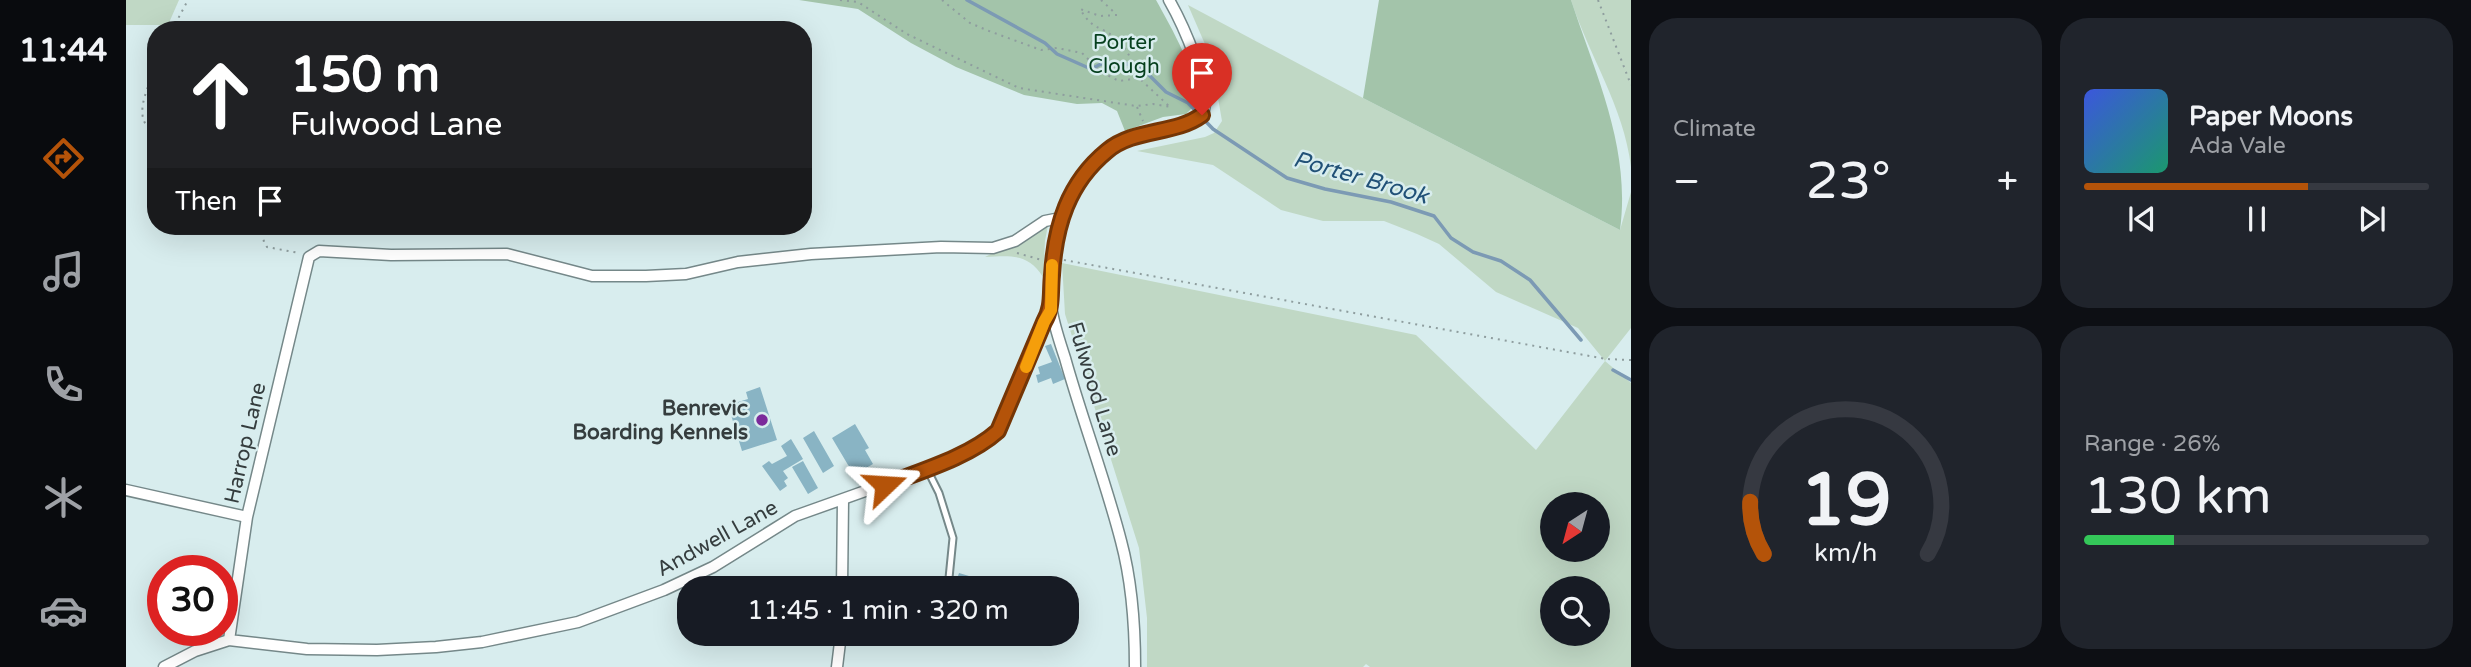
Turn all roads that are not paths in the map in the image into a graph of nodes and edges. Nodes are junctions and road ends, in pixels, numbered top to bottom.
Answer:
1 (1169, 0) edge
2 (1060, 218) junction
3 (1051, 310) junction
4 (927, 469) junction
5 (126, 490) edge
6 (843, 500) junction
7 (247, 517) junction
8 (842, 576) edge
9 (949, 576) edge
10 (238, 578) edge
11 (238, 641) edge
12 (210, 646) edge
13 (839, 646) edge
14 (164, 667) edge
15 (836, 667) edge
16 (1135, 667) edge

1 - 2 street, Fulwood Lane
2 - 3 street, Fulwood Lane
2 - 7 street, Harrop Lane
3 - 4 street, Andwell Lane
3 - 16 street, Fulwood Lane
4 - 6 street, Andwell Lane
4 - 9 lane
5 - 7 street
6 - 8 street
6 - 11 street, Andwell Lane
7 - 10 street, Harrop Lane
12 - 14 street
13 - 15 street

